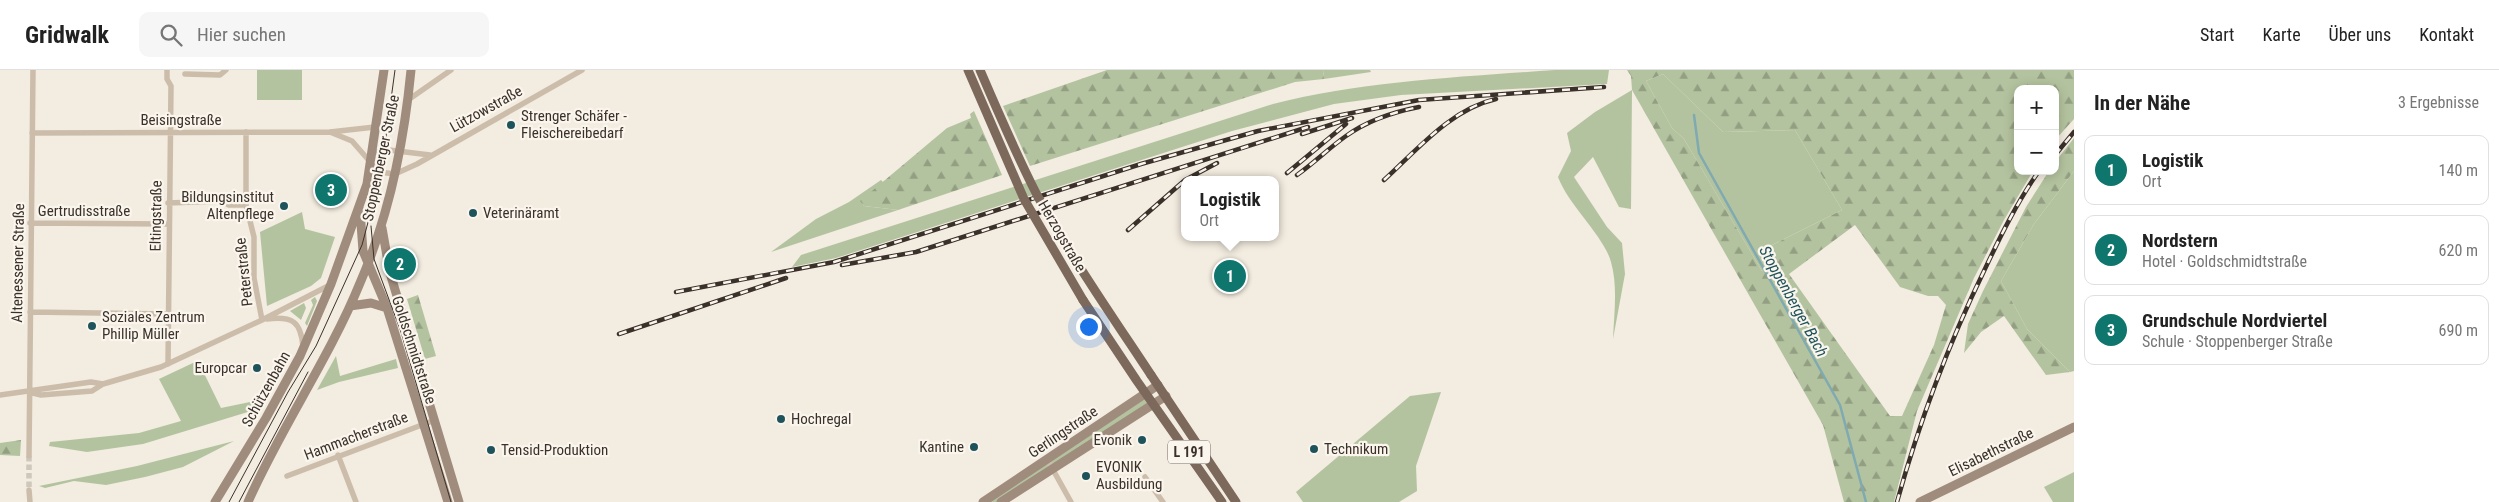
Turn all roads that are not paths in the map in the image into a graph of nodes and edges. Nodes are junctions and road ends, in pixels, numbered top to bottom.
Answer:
1 (33, 70) edge
2 (167, 70) edge
3 (226, 70) edge
4 (384, 70) edge
5 (411, 70) edge
6 (451, 70) edge
7 (582, 70) edge
8 (968, 70) edge
9 (980, 70) edge
10 (185, 74) dead end
11 (408, 100) junction
12 (375, 127) junction
13 (170, 132) junction
14 (246, 132) junction
15 (330, 132) junction
16 (32, 133) junction
17 (399, 152) junction
18 (372, 153) junction
19 (430, 155) junction
20 (371, 164) junction
21 (394, 174) junction
22 (168, 203) junction
23 (246, 205) junction
24 (360, 207) junction
25 (30, 223) junction
26 (168, 224) junction
27 (381, 226) junction
28 (368, 263) junction
29 (331, 284) junction
30 (350, 306) junction
31 (387, 308) junction
32 (30, 312) junction
33 (168, 314) junction
34 (262, 320) junction
35 (303, 348) junction
36 (168, 364) junction
37 (103, 384) junction
38 (1158, 384) junction
39 (29, 392) junction
40 (1146, 393) junction
41 (0, 395) edge
42 (1166, 396) junction
43 (1154, 403) junction
44 (435, 420) junction
45 (424, 423) junction
46 (2074, 427) edge
47 (338, 455) junction
48 (29, 456) tunnel mouth
49 (1048, 459) junction
50 (1053, 470) junction
51 (287, 476) dead end
52 (1145, 477) dead end
53 (29, 490) tunnel mouth
54 (30, 502) edge
55 (215, 502) edge
56 (248, 502) edge
57 (356, 502) edge
58 (448, 502) edge
59 (459, 502) edge
60 (983, 502) edge
61 (1001, 502) edge
62 (1071, 502) edge
63 (1163, 502) edge
64 (1222, 502) edge
65 (1236, 502) edge
66 (1920, 502) edge

1 - 16 street, Altenessener Straße
2 - 13 street, Eltingstraße
3 - 10 street
4 - 12 main road, Stoppenberger Straße
5 - 11 main road, Stoppenberger Straße
6 - 11 street
7 - 19 street, Lützowstraße
8 - 40 main road, Herzogstraße, bridge
9 - 38 main road, Herzogstraße, bridge
11 - 17 main road, Stoppenberger Straße
12 - 15 street, Beisingstraße
12 - 18 main road, Stoppenberger Straße
13 - 14 street, Beisingstraße
13 - 16 street, Beisingstraße
13 - 22 street, Eltingstraße
14 - 15 street, Beisingstraße
14 - 23 street, Peterstraße
15 - 20 street, Beisingstraße
16 - 25 street, Altenessener Straße
17 - 18 street
17 - 19 street
17 - 21 main road, Stoppenberger Straße
18 - 20 main road, Stoppenberger Straße
19 - 21 street, Lützowstraße
20 - 21 street
20 - 24 main road, Stoppenberger Straße
21 - 27 main road, Stoppenberger Straße
22 - 23 street
22 - 26 street, Eltingstraße
23 - 34 street, Peterstraße
24 - 28 main road, Goldschmidtstraße
24 - 29 main road, Stoppenberger Straße
25 - 26 street, Gertrudisstraße
25 - 32 street, Altenessener Straße
26 - 33 street, Eltingstraße
27 - 28 main road, Stoppenberger Straße
27 - 44 main road, Goldschmidtstraße
28 - 30 main road, Stoppenberger Straße
28 - 31 main road, Goldschmidtstraße
29 - 34 street
29 - 35 main road, Schützenbahn
30 - 31 main road
30 - 56 main road
31 - 45 main road, Goldschmidtstraße
32 - 33 street
32 - 39 street, Altenessener Straße
33 - 36 street, Eltingstraße
34 - 35 street
34 - 36 street
35 - 55 main road, Schützenbahn
36 - 37 street
37 - 39 street
37 - 39 street
38 - 40 main road, Gerlingstraße
38 - 42 main road, Herzogstraße / L 191
39 - 41 street
39 - 48 street, Altenessener Straße
40 - 43 main road, Herzogstraße / L 191
40 - 49 main road, Gerlingstraße
42 - 43 main road, Gerlingstraße
42 - 65 main road, L 191
43 - 50 main road, Gerlingstraße
43 - 64 main road, L 191
44 - 45 street, Hammacherstraße
44 - 59 main road, Goldschmidtstraße
45 - 47 street, Hammacherstraße
45 - 58 main road, Goldschmidtstraße
46 - 66 main road, Elisabethstraße
47 - 51 street, Hammacherstraße
47 - 57 street
49 - 50 street
49 - 60 main road, Gerlingstraße
50 - 61 main road, Gerlingstraße
50 - 62 street
52 - 63 street
53 - 54 street

